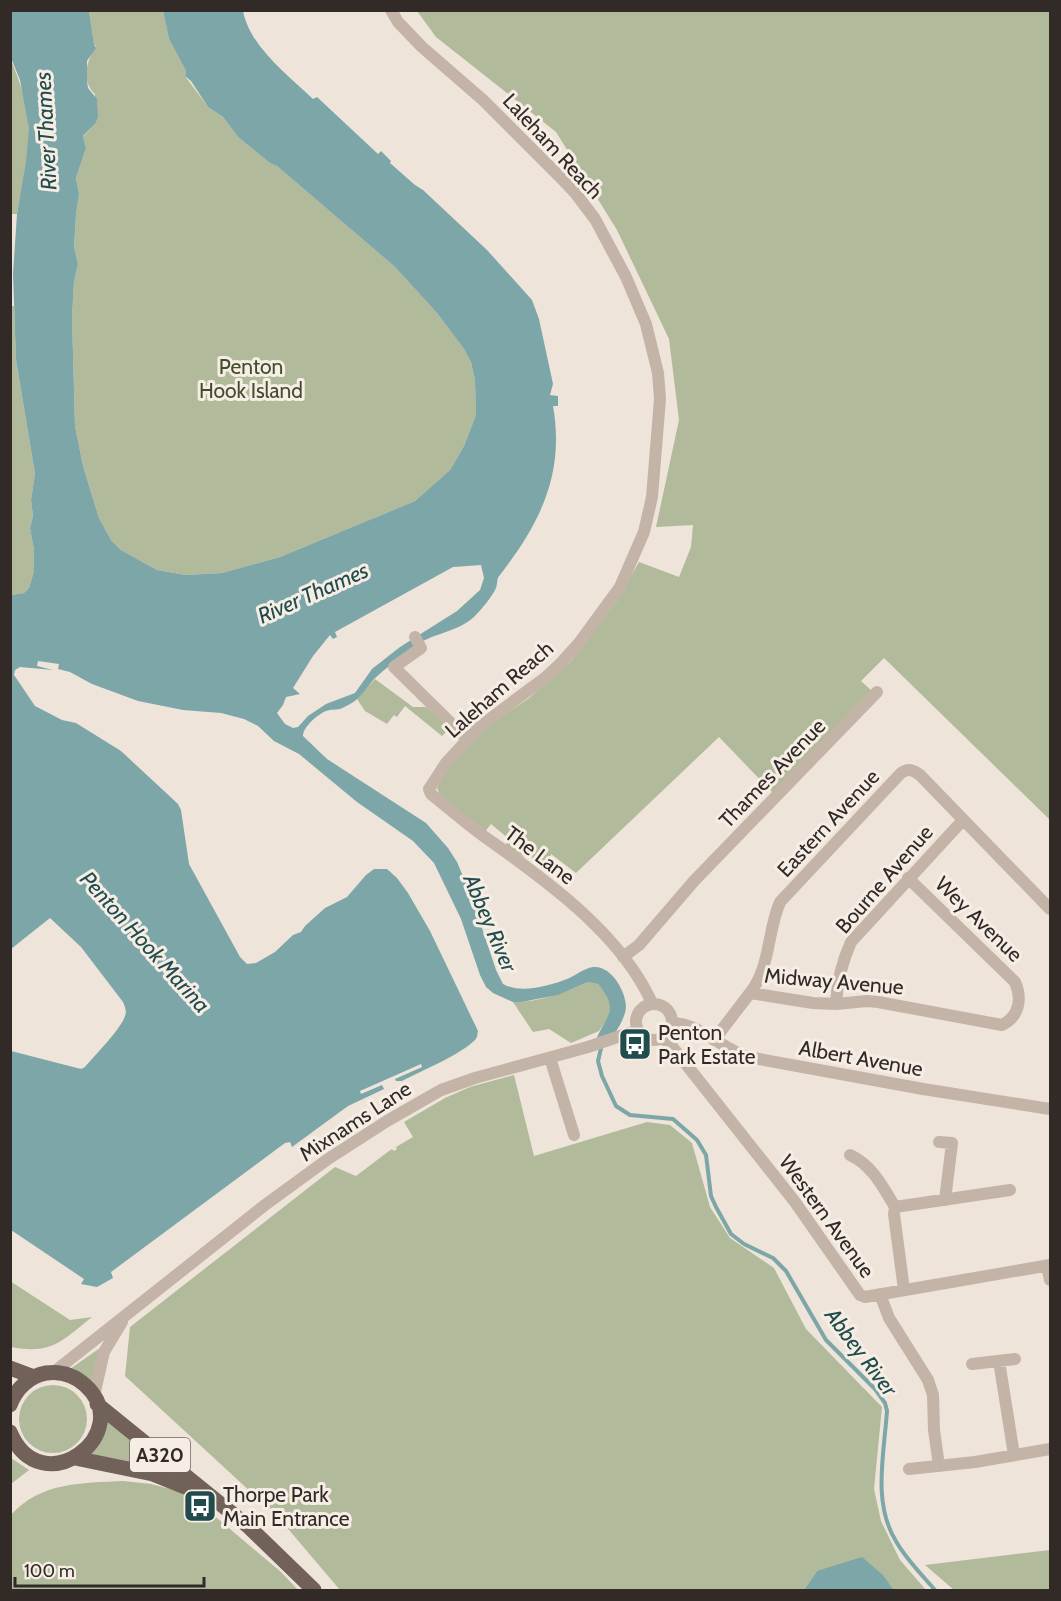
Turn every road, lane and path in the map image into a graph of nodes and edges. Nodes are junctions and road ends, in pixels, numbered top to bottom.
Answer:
1 (391, 10) edge
2 (417, 640) dead end
3 (878, 692) dead end
4 (467, 739) junction
5 (429, 789) joint
6 (963, 820) junction
7 (908, 878) junction
8 (1050, 909) edge
9 (623, 957) junction
10 (750, 993) junction
11 (652, 1003) junction
12 (836, 1004) junction
13 (672, 1023) junction
14 (1007, 1023) joint
15 (638, 1030) junction
16 (662, 1038) junction
17 (714, 1040) junction
18 (550, 1058) junction
19 (1050, 1109) edge
20 (574, 1135) dead end
21 (939, 1142) dead end
22 (850, 1155) dead end
23 (1010, 1190) dead end
24 (945, 1200) junction
25 (895, 1207) junction
26 (1049, 1265) edge
27 (1050, 1280) edge
28 (904, 1290) junction
29 (880, 1294) junction
30 (128, 1313) junction
31 (1015, 1359) dead end
32 (999, 1361) junction
33 (972, 1364) dead end
34 (10, 1368) edge
35 (54, 1372) junction
36 (34, 1377) junction
37 (95, 1400) junction
38 (10, 1405) edge
39 (10, 1432) edge
40 (1050, 1449) edge
41 (1014, 1455) junction
42 (75, 1458) junction
43 (939, 1466) junction
44 (909, 1468) dead end
45 (224, 1506) junction
46 (314, 1590) edge

1 - 4 street, Laleham Reach
2 - 4 street
3 - 9 street, Thames Avenue
4 - 5 street, Laleham Reach
5 - 9 street, The Lane
6 - 7 street, Bourne Avenue
6 - 8 street, Eastern Avenue
6 - 10 street, Eastern Avenue
7 - 12 street, Bourne Avenue
7 - 14 street, Wey Avenue
9 - 11 street, The Lane
10 - 12 street, Midway Avenue
10 - 17 street, Midway Avenue
11 - 13 street
11 - 15 street
12 - 14 street, Midway Avenue
13 - 16 street
13 - 17 street, Albert Avenue
15 - 16 street
15 - 18 street, Mixnams Lane
16 - 29 street, Western Avenue
17 - 19 street, Albert Avenue
18 - 20 street
18 - 30 street, Mixnams Lane
21 - 24 street
22 - 25 street
23 - 24 street
24 - 25 street
25 - 28 street
26 - 27 street
26 - 28 street, Western Avenue
28 - 29 street, Western Avenue
29 - 43 street
30 - 35 street, Mixnams Lane
30 - 37 street, Mixnams Lane
31 - 32 street
32 - 33 street
32 - 41 street
34 - 36 main road
35 - 36 main road
35 - 37 main road
36 - 38 main road
37 - 42 main road
37 - 45 main road, A320
39 - 42 main road
40 - 41 street
41 - 43 street
42 - 45 main road, A320
43 - 44 street
45 - 46 main road, A320

